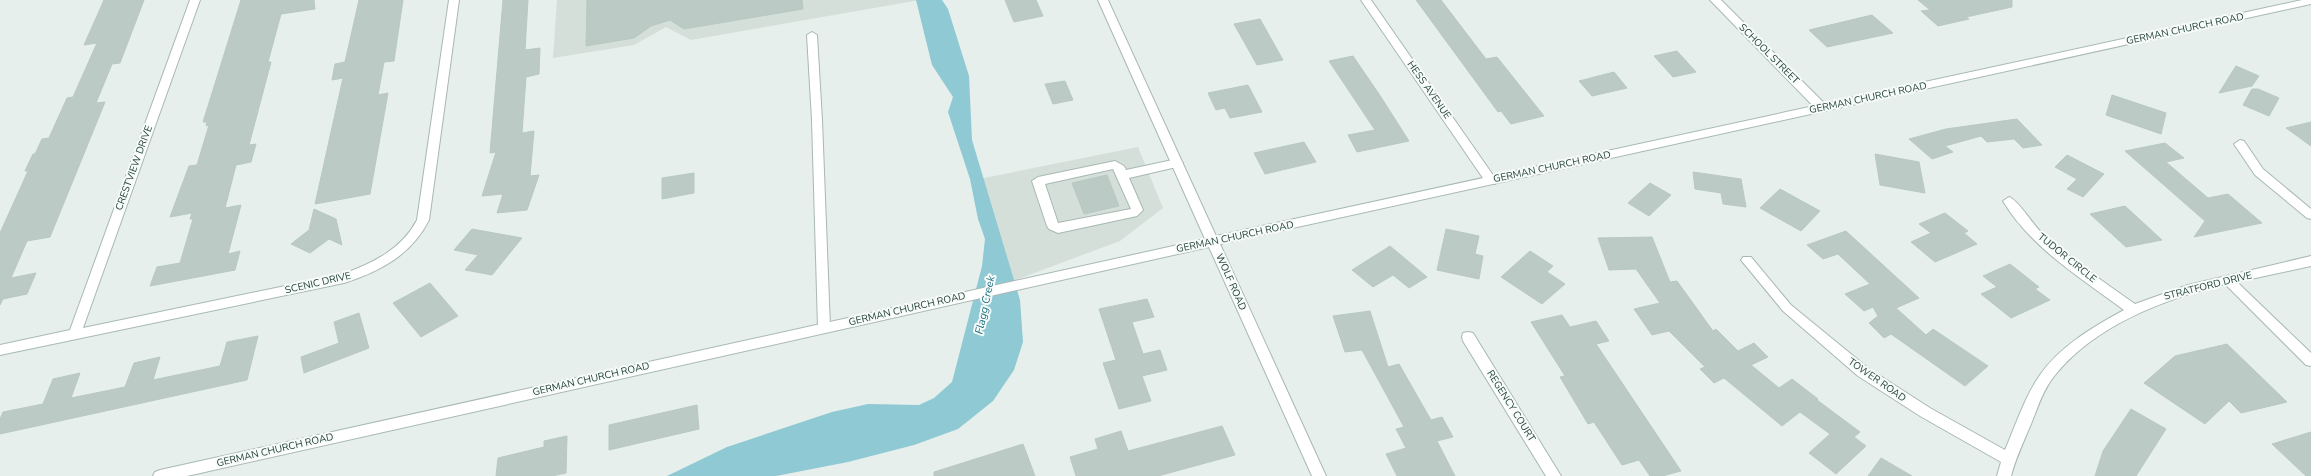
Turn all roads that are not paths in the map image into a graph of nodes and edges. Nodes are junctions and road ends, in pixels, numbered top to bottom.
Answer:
1 (195, 0) edge
2 (454, 0) edge
3 (1103, 0) edge
4 (1366, 0) edge
5 (1716, 0) edge
6 (2311, 1) edge
7 (812, 35) dead end
8 (1822, 108) junction
9 (2240, 144) dead end
10 (1177, 163) junction
11 (1122, 172) junction
12 (1491, 180) junction
13 (2009, 202) dead end
14 (2311, 215) edge
15 (1213, 242) junction
16 (1747, 260) dead end
17 (2311, 261) edge
18 (2228, 280) junction
19 (2132, 309) junction
20 (824, 327) junction
21 (74, 336) junction
22 (1468, 337) dead end
23 (0, 350) edge
24 (2311, 361) edge
25 (2008, 459) junction
26 (160, 476) edge
27 (1319, 476) edge
28 (1554, 476) edge
29 (2004, 476) edge

1 - 21 street, CRESTVIEW DRIVE
2 - 21 street, SCENIC DRIVE
3 - 10 street, WOLF ROAD
4 - 12 street, HESS AVENUE
5 - 8 street, SCHOOL STREET
6 - 8 street, GERMAN CHURCH ROAD
7 - 20 street
8 - 12 street, GERMAN CHURCH ROAD
9 - 14 street
10 - 11 street
10 - 15 street, WOLF ROAD
11 - 11 street
12 - 15 street, GERMAN CHURCH ROAD
13 - 19 street, TUDOR CIRCLE
15 - 20 street, GERMAN CHURCH ROAD
15 - 27 street, WOLF ROAD
16 - 25 street, TOWER ROAD
17 - 18 street, STRATFORD DRIVE
18 - 19 street, STRATFORD DRIVE
18 - 24 street
19 - 25 street, STRATFORD DRIVE
20 - 26 street, GERMAN CHURCH ROAD
21 - 23 street, SCENIC DRIVE
22 - 28 street, REGENCY COURT
25 - 29 street, STRATFORD DRIVE

